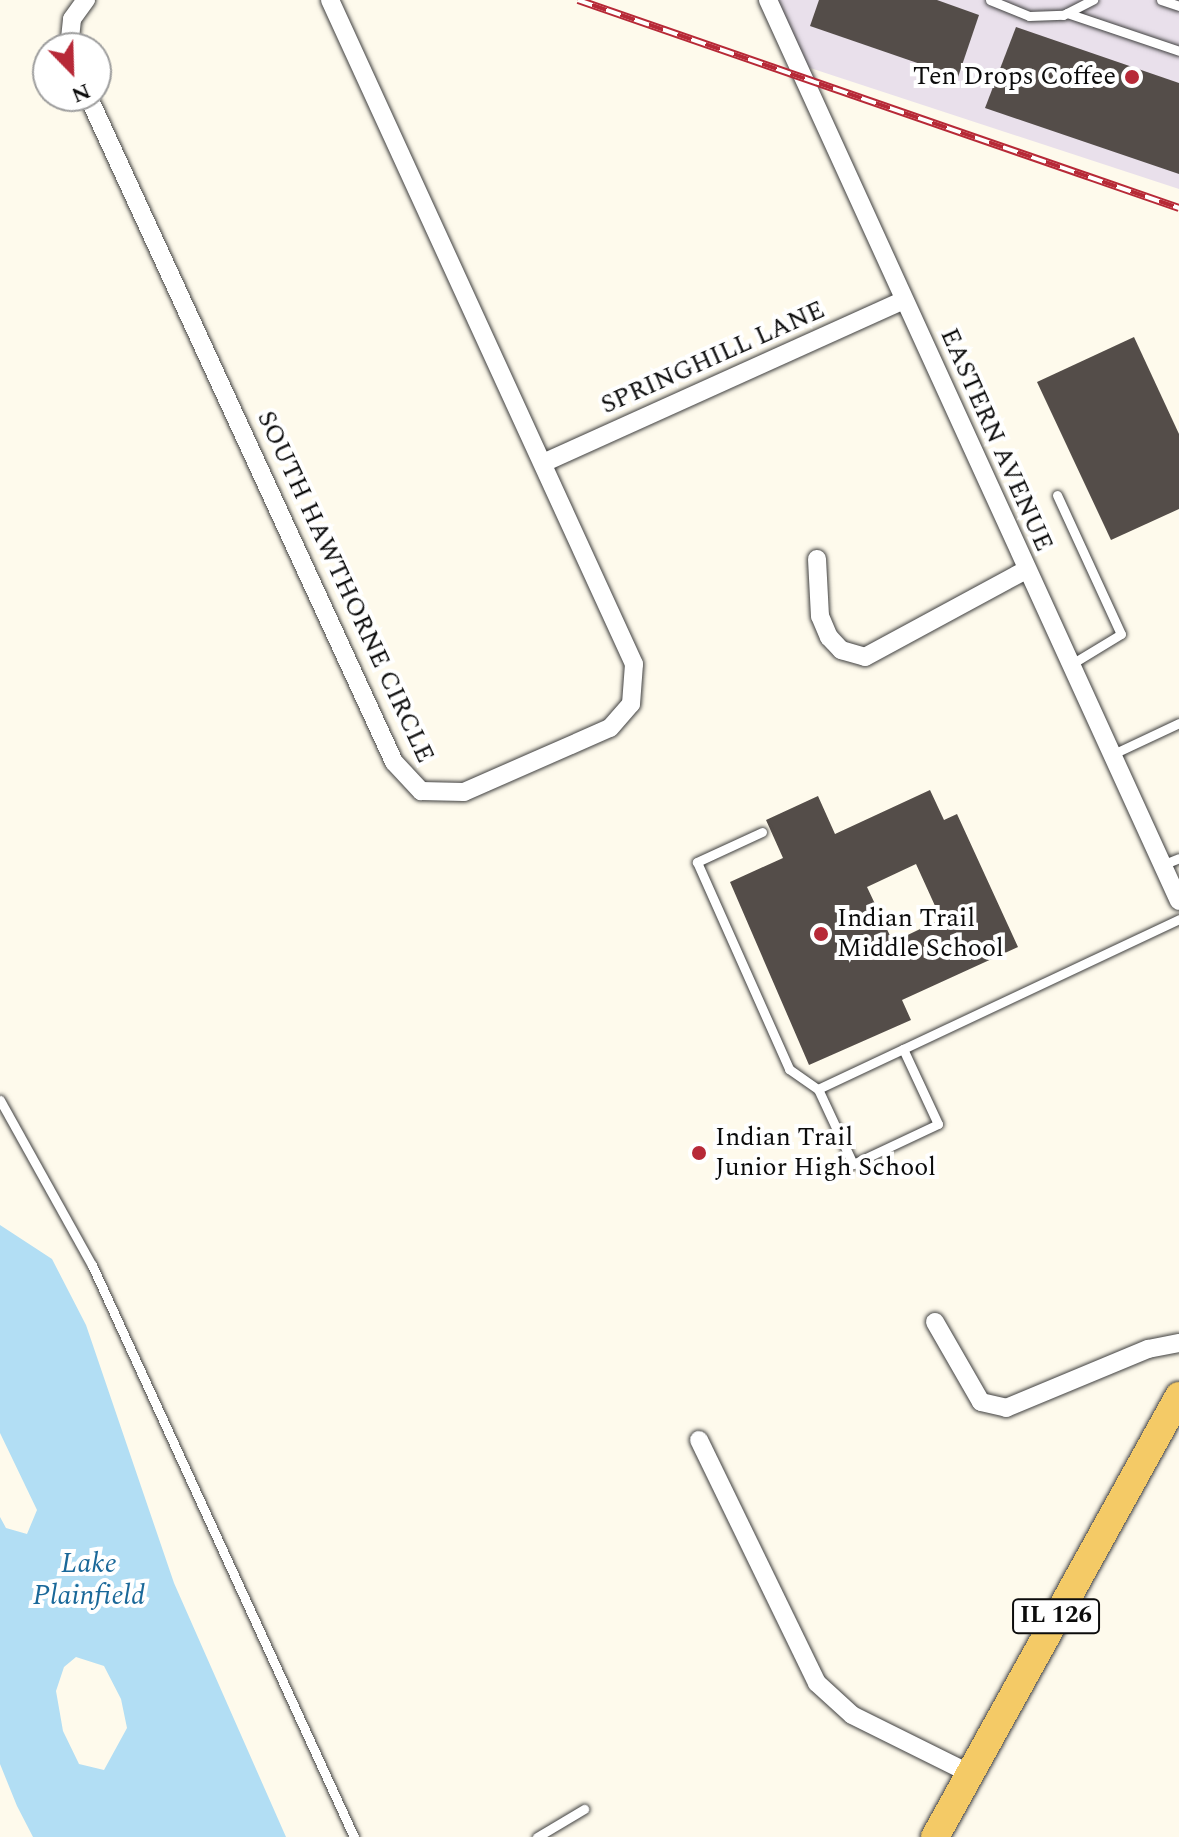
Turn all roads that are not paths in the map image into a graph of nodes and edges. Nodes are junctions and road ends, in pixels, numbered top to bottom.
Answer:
1 (86, 0) edge
2 (330, 0) edge
3 (768, 0) edge
4 (990, 0) edge
5 (1093, 0) edge
6 (1161, 0) edge
7 (1179, 6) edge
8 (1067, 13) junction
9 (71, 32) edge
10 (1179, 51) edge
11 (95, 112) edge
12 (904, 300) junction
13 (543, 463) junction
14 (1057, 495) dead end
15 (817, 559) dead end
16 (1026, 570) junction
17 (1070, 665) junction
18 (1179, 723) edge
19 (1111, 755) junction
20 (762, 832) dead end
21 (1171, 862) edge
22 (1179, 901) edge
23 (1179, 919) edge
24 (903, 1049) junction
25 (818, 1089) junction
26 (0, 1100) edge
27 (935, 1322) dead end
28 (1179, 1343) edge
29 (1179, 1396) edge
30 (699, 1440) dead end
31 (969, 1773) junction
32 (584, 1809) dead end
33 (354, 1837) edge
34 (537, 1837) edge
35 (935, 1837) edge

1 - 9 street
2 - 13 street, SOUTH HAWTHORNE CIRCLE
3 - 12 street, EASTERN AVENUE
4 - 8 lane
5 - 8 lane
6 - 7 lane
8 - 10 lane
11 - 13 street, SOUTH HAWTHORNE CIRCLE
12 - 13 street, SPRINGHILL LANE
12 - 16 street, EASTERN AVENUE
14 - 17 lane
15 - 16 street
16 - 17 street, EASTERN AVENUE
17 - 19 street, EASTERN AVENUE
18 - 19 lane
19 - 21 street, EASTERN AVENUE
20 - 25 lane
21 - 22 street, EASTERN AVENUE
23 - 24 lane
24 - 25 lane
24 - 25 lane
26 - 33 lane
27 - 28 street
29 - 31 main road, IL 126
30 - 31 street
31 - 35 main road, IL 126
32 - 34 lane

